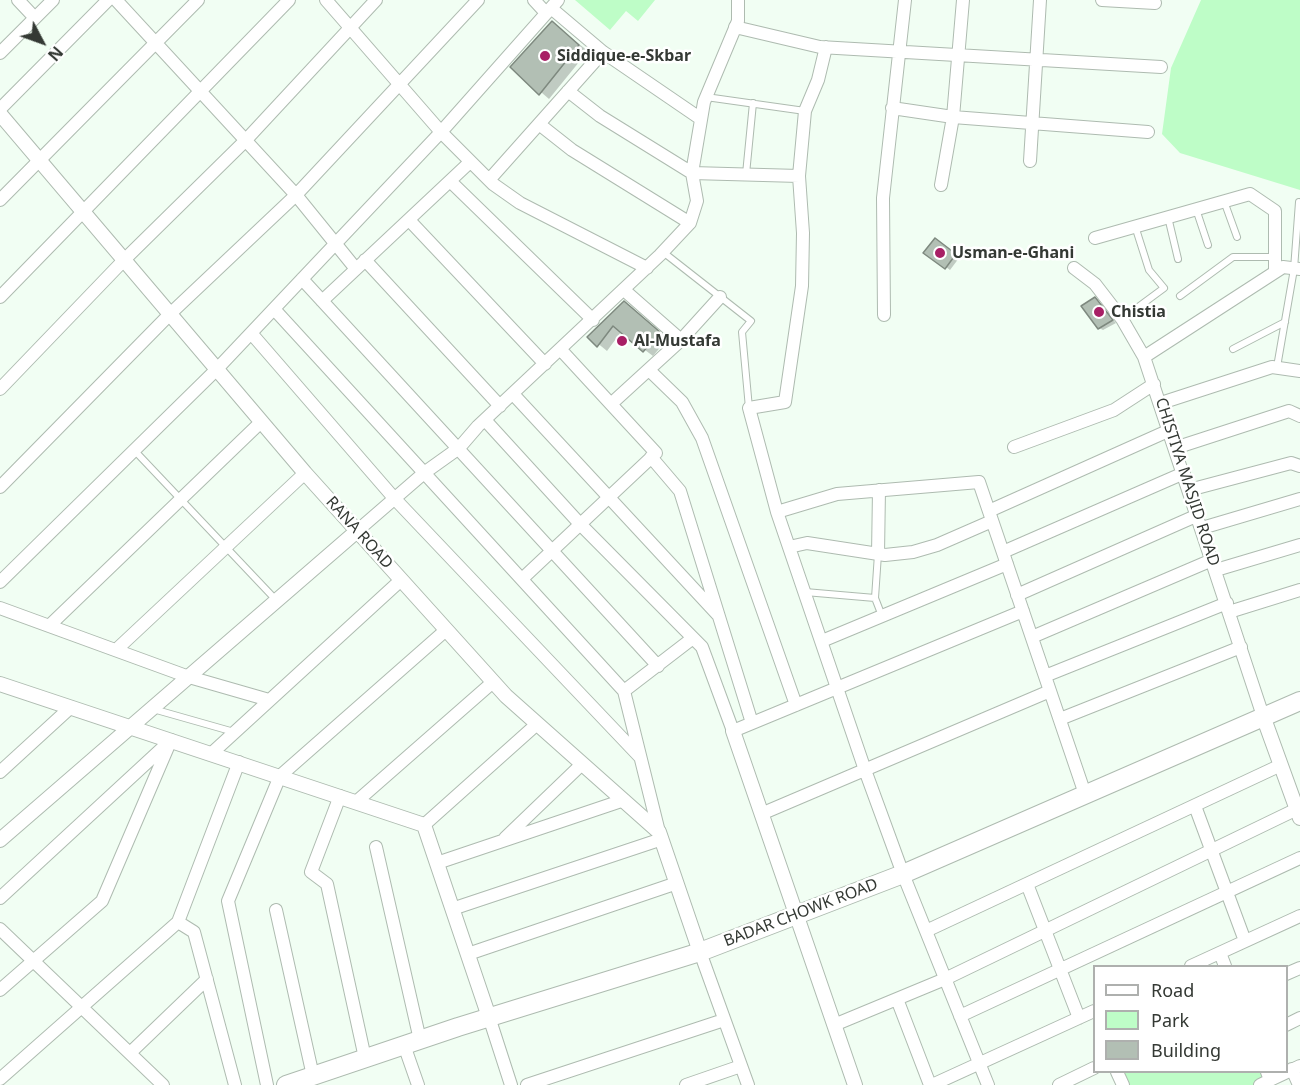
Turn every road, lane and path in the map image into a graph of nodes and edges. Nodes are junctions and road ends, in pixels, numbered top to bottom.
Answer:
1 (18, 0) edge
2 (53, 0) edge
3 (108, 0) edge
4 (116, 0) edge
5 (198, 0) edge
6 (289, 0) edge
7 (326, 0) edge
8 (376, 0) edge
9 (478, 0) edge
10 (534, 0) edge
11 (738, 0) edge
12 (905, 0) edge
13 (963, 0) edge
14 (1040, 0) edge
15 (1102, 0) edge
16 (1155, 3) dead end
17 (552, 7) edge
18 (35, 18) junction
19 (351, 27) junction
20 (735, 27) junction
21 (156, 42) junction
22 (826, 47) junction
23 (899, 50) junction
24 (603, 52) junction
25 (0, 53) edge
26 (957, 55) junction
27 (1038, 59) junction
28 (1161, 67) dead end
29 (398, 83) junction
30 (200, 91) junction
31 (568, 91) junction
32 (706, 97) junction
33 (753, 103) junction
34 (892, 108) junction
35 (0, 109) edge
36 (805, 111) junction
37 (0, 114) edge
38 (953, 117) junction
39 (701, 118) junction
40 (1033, 121) junction
41 (539, 124) junction
42 (441, 132) junction
43 (1148, 132) dead end
44 (245, 141) junction
45 (39, 160) junction
46 (1030, 161) dead end
47 (470, 163) junction
48 (692, 173) junction
49 (746, 175) junction
50 (799, 176) junction
51 (489, 180) junction
52 (450, 181) junction
53 (941, 185) dead end
54 (296, 195) junction
55 (0, 200) edge
56 (1223, 200) junction
57 (1299, 202) edge
58 (1196, 209) junction
59 (84, 213) junction
60 (1168, 217) junction
61 (408, 220) junction
62 (690, 223) junction
63 (1135, 226) junction
64 (1237, 237) dead end
65 (1095, 238) dead end
66 (334, 242) junction
67 (1208, 245) dead end
68 (663, 252) junction
69 (1275, 257) junction
70 (1178, 259) dead end
71 (124, 260) junction
72 (361, 265) junction
73 (647, 268) junction
74 (1074, 268) dead end
75 (1297, 269) edge
76 (1275, 272) junction
77 (302, 279) junction
78 (624, 290) junction
79 (1180, 296) dead end
80 (0, 297) edge
81 (720, 297) junction
82 (322, 301) junction
83 (274, 309) junction
84 (170, 314) junction
85 (884, 315) dead end
86 (1122, 319) junction
87 (593, 320) junction
88 (1285, 322) junction
89 (251, 333) junction
90 (681, 340) junction
91 (1233, 349) dead end
92 (561, 350) junction
93 (1144, 357) junction
94 (545, 364) junction
95 (1277, 367) junction
96 (217, 369) junction
97 (649, 370) junction
98 (1300, 370) edge
99 (1154, 384) junction
100 (0, 389) edge
101 (513, 394) junction
102 (1161, 403) junction
103 (611, 404) junction
104 (500, 406) junction
105 (749, 408) junction
106 (1300, 416) edge
107 (485, 420) junction
108 (261, 422) junction
109 (1170, 430) junction
110 (1014, 447) dead end
111 (459, 448) junction
112 (1176, 448) junction
113 (134, 450) junction
114 (651, 458) junction
115 (1300, 466) edge
116 (305, 473) junction
117 (424, 473) junction
118 (1184, 473) junction
119 (0, 487) edge
120 (879, 490) junction
121 (1189, 490) junction
122 (609, 497) junction
123 (394, 498) junction
124 (1300, 499) edge
125 (182, 500) junction
126 (777, 512) junction
127 (991, 516) junction
128 (1198, 516) junction
129 (580, 524) junction
130 (1202, 528) junction
131 (357, 531) junction
132 (1300, 545) edge
133 (226, 547) junction
134 (789, 547) junction
135 (553, 550) junction
136 (878, 555) junction
137 (1005, 558) junction
138 (1214, 565) junction
139 (401, 579) junction
140 (522, 579) junction
141 (0, 582) edge
142 (1300, 590) edge
143 (805, 592) junction
144 (1017, 595) junction
145 (875, 598) junction
146 (277, 601) junction
147 (0, 608) edge
148 (1228, 608) junction
149 (1023, 612) junction
150 (718, 615) junction
151 (882, 616) junction
152 (49, 626) junction
153 (446, 630) junction
154 (693, 638) junction
155 (1032, 638) junction
156 (822, 641) junction
157 (1241, 647) junction
158 (116, 650) junction
159 (657, 666) junction
160 (189, 676) junction
161 (1045, 676) junction
162 (493, 682) junction
163 (1, 686) edge
164 (838, 688) junction
165 (624, 691) junction
166 (1050, 691) junction
167 (269, 700) junction
168 (1300, 701) edge
169 (796, 705) junction
170 (71, 707) junction
171 (153, 709) junction
172 (1263, 716) junction
173 (1060, 719) junction
174 (752, 723) junction
175 (537, 724) junction
176 (132, 727) junction
177 (734, 731) junction
178 (235, 732) junction
179 (171, 740) junction
180 (212, 753) junction
181 (641, 758) junction
182 (239, 762) junction
183 (582, 764) junction
184 (1281, 765) junction
185 (865, 770) junction
186 (0, 772) edge
187 (280, 776) junction
188 (1085, 794) junction
189 (340, 796) junction
190 (624, 800) junction
191 (356, 802) junction
192 (1195, 806) junction
193 (1298, 813) edge
194 (761, 814) junction
195 (424, 825) junction
196 (660, 836) junction
197 (0, 840) edge
198 (502, 841) junction
199 (376, 848) dead end
200 (1211, 850) junction
201 (1300, 858) edge
202 (437, 863) junction
203 (903, 874) junction
204 (676, 883) junction
205 (1027, 884) junction
206 (1227, 892) junction
207 (0, 898) edge
208 (452, 909) junction
209 (276, 910) dead end
210 (795, 916) junction
211 (1300, 916) edge
212 (178, 922) junction
213 (0, 929) edge
214 (1045, 930) junction
215 (926, 931) junction
216 (1245, 941) junction
217 (700, 952) junction
218 (1220, 953) junction
219 (468, 954) junction
220 (34, 961) junction
221 (1193, 965) edge
222 (1226, 965) edge
223 (1060, 970) junction
224 (207, 979) junction
225 (945, 979) junction
226 (0, 990) edge
227 (897, 999) junction
228 (83, 1008) junction
229 (1093, 1012) edge
230 (960, 1016) junction
231 (489, 1017) junction
232 (1079, 1018) junction
233 (724, 1020) junction
234 (834, 1025) junction
235 (412, 1042) junction
236 (130, 1053) junction
237 (365, 1058) junction
238 (980, 1065) junction
239 (741, 1066) junction
240 (1296, 1067) edge
241 (1093, 1069) edge
242 (1281, 1073) edge
243 (313, 1076) junction
244 (0, 1079) edge
245 (1266, 1079) edge
246 (163, 1085) edge
247 (235, 1085) edge
248 (267, 1085) edge
249 (286, 1085) edge
250 (418, 1085) edge
251 (511, 1085) edge
252 (527, 1085) edge
253 (686, 1085) edge
254 (748, 1085) edge
255 (855, 1085) edge
256 (931, 1085) edge
257 (988, 1085) edge
258 (1059, 1085) edge
259 (1299, 1085) edge

1 - 18 street
2 - 18 street
3 - 35 street
4 - 21 street
5 - 21 street
6 - 30 street
7 - 19 street
8 - 19 street
9 - 29 street
10 - 17 street
11 - 20 street
12 - 23 street
13 - 26 street
14 - 27 street
15 - 16 street
17 - 24 street
17 - 42 street
18 - 25 street
19 - 29 street
19 - 44 street
20 - 22 street
20 - 32 street
21 - 30 street
21 - 45 street
22 - 23 street
22 - 36 street
23 - 26 street
23 - 34 street
24 - 31 street
24 - 39 street
26 - 27 street
26 - 38 street
27 - 28 street
27 - 40 street
29 - 42 street
29 - 54 street
30 - 44 street
30 - 59 street
31 - 41 street
31 - 48 street
32 - 33 lane
32 - 39 street
33 - 36 lane
33 - 49 lane
34 - 38 street
34 - 85 street
36 - 50 street
37 - 45 street, RANA ROAD
38 - 40 street
38 - 53 street
39 - 48 street
40 - 43 street
40 - 46 street
41 - 51 street
41 - 62 street
42 - 47 street
42 - 66 street
44 - 54 street
44 - 71 street
45 - 55 street
45 - 59 street, RANA ROAD
47 - 51 street
47 - 52 street
48 - 49 street
48 - 62 street
49 - 50 street
50 - 105 street
51 - 73 street
52 - 61 street
52 - 87 street
54 - 66 street
54 - 84 street
56 - 58 street
56 - 64 lane
56 - 69 street
57 - 75 lane
58 - 60 street
58 - 67 lane
59 - 71 street, RANA ROAD
59 - 80 street
60 - 63 street
60 - 70 lane
61 - 72 street
61 - 94 street
62 - 68 street
63 - 65 street
63 - 86 lane
66 - 72 street
66 - 77 street
68 - 73 street
68 - 81 lane
69 - 76 street
69 - 79 lane
71 - 84 street, RANA ROAD
71 - 100 street
72 - 82 street
72 - 104 street
73 - 78 street
74 - 86 street, CHISTIYA MASJID ROAD
75 - 76 street
75 - 88 lane
76 - 93 street
77 - 82 street
77 - 83 street
78 - 87 street
78 - 90 street
81 - 90 street
81 - 105 lane
82 - 111 street
83 - 89 street
83 - 117 street
84 - 96 street, RANA ROAD
84 - 119 street
86 - 93 street, CHISTIYA MASJID ROAD
87 - 92 street
88 - 91 lane
88 - 95 lane
89 - 96 street
89 - 123 street
90 - 97 street
92 - 94 street
92 - 103 street
93 - 99 street, CHISTIYA MASJID ROAD
94 - 101 street
95 - 98 street
95 - 102 street
96 - 108 street, RANA ROAD
96 - 113 street
97 - 103 street
97 - 169 street
99 - 102 street, CHISTIYA MASJID ROAD
99 - 110 street
101 - 104 street
101 - 122 street
102 - 109 street, CHISTIYA MASJID ROAD
103 - 114 street
104 - 107 street
105 - 126 street
106 - 112 street
107 - 111 street
107 - 129 street
108 - 116 street, RANA ROAD
108 - 125 street
109 - 112 street, CHISTIYA MASJID ROAD
109 - 127 street
111 - 117 street
111 - 135 street
112 - 118 street, CHISTIYA MASJID ROAD
113 - 125 lane
113 - 141 street
114 - 122 street
114 - 150 street
115 - 121 street
116 - 131 street, RANA ROAD
116 - 133 street
117 - 123 street
117 - 140 street
118 - 121 street, CHISTIYA MASJID ROAD
118 - 137 street
120 - 126 street
120 - 127 street
120 - 136 street
121 - 128 street, CHISTIYA MASJID ROAD
122 - 129 street
122 - 150 street
123 - 131 street
123 - 181 street
124 - 130 street
125 - 133 lane
125 - 152 street
126 - 134 street
127 - 136 street
127 - 137 street
128 - 130 street, CHISTIYA MASJID ROAD
128 - 144 street
129 - 135 street
129 - 154 street
130 - 138 street, CHISTIYA MASJID ROAD
131 - 139 street, RANA ROAD
131 - 146 street
132 - 138 street
133 - 146 lane
133 - 158 street
134 - 136 street
134 - 143 street
135 - 140 street
135 - 159 street
136 - 145 lane
137 - 144 street
137 - 151 street
138 - 148 street, CHISTIYA MASJID ROAD
138 - 155 street
139 - 153 street, RANA ROAD
139 - 167 street
140 - 165 street
142 - 148 street
143 - 145 lane
143 - 156 street
144 - 149 street
145 - 151 lane
146 - 160 street
147 - 152 street
148 - 157 street, CHISTIYA MASJID ROAD
148 - 161 street
149 - 155 street
149 - 164 street
150 - 174 street
151 - 156 street
152 - 158 street
153 - 162 street, RANA ROAD
153 - 187 street
154 - 159 street
154 - 177 street
155 - 161 street
156 - 164 street
157 - 172 street, CHISTIYA MASJID ROAD
157 - 173 street
158 - 160 street
159 - 165 street
160 - 167 street
160 - 171 street
161 - 166 street
162 - 175 street, RANA ROAD
162 - 191 street
163 - 170 street
164 - 169 street
164 - 185 street
165 - 181 street
166 - 173 street
166 - 185 street
167 - 178 street
168 - 172 main road, BADAR CHOWK ROAD
169 - 174 street
170 - 176 street
170 - 186 street
171 - 176 street
171 - 178 lane
172 - 184 street
172 - 188 main road, BADAR CHOWK ROAD
173 - 188 street
174 - 177 street
175 - 183 street, RANA ROAD
175 - 195 street
176 - 179 street
176 - 197 street
177 - 194 street
178 - 180 street
179 - 180 street
179 - 207 street
179 - 220 street
180 - 182 street
181 - 196 street
182 - 187 street
182 - 212 street
183 - 190 street, RANA ROAD
183 - 198 street
184 - 192 street
184 - 193 street
185 - 194 street
185 - 203 street
187 - 189 street
187 - 248 street
188 - 203 main road, BADAR CHOWK ROAD
189 - 191 street
189 - 237 street
190 - 196 street, RANA ROAD
190 - 198 street
191 - 195 street
192 - 200 street
192 - 205 street
193 - 200 street
194 - 210 street
195 - 202 street
196 - 204 street, RANA ROAD
196 - 208 street
198 - 202 street
199 - 235 street
200 - 206 street
200 - 214 street
201 - 206 street
202 - 208 street
203 - 210 main road, BADAR CHOWK ROAD
203 - 215 street
204 - 217 street, RANA ROAD
204 - 219 street
205 - 214 street
205 - 215 street
206 - 216 street
206 - 223 street
208 - 219 street
209 - 243 street
210 - 217 main road, BADAR CHOWK ROAD
210 - 234 street
211 - 216 street
212 - 224 street
212 - 228 street
213 - 220 street
214 - 223 street
214 - 225 street
215 - 225 street
216 - 218 street
217 - 231 main road, BADAR CHOWK ROAD
217 - 233 street
218 - 221 street
218 - 222 street
219 - 231 street
220 - 226 street
220 - 228 street
223 - 230 street
223 - 232 street
224 - 236 street
224 - 247 street
225 - 227 street
225 - 230 street
227 - 234 street
227 - 256 street
228 - 236 street
228 - 244 street
229 - 232 street
230 - 238 street
231 - 235 main road, BADAR CHOWK ROAD
231 - 251 street
232 - 238 street
233 - 239 street
233 - 252 street
234 - 255 street
235 - 237 main road, BADAR CHOWK ROAD
235 - 250 street
236 - 246 street
237 - 243 main road, BADAR CHOWK ROAD
238 - 256 street
238 - 257 street
239 - 253 street
239 - 254 street
240 - 259 street
241 - 258 street
242 - 245 street
243 - 249 main road, BADAR CHOWK ROAD

